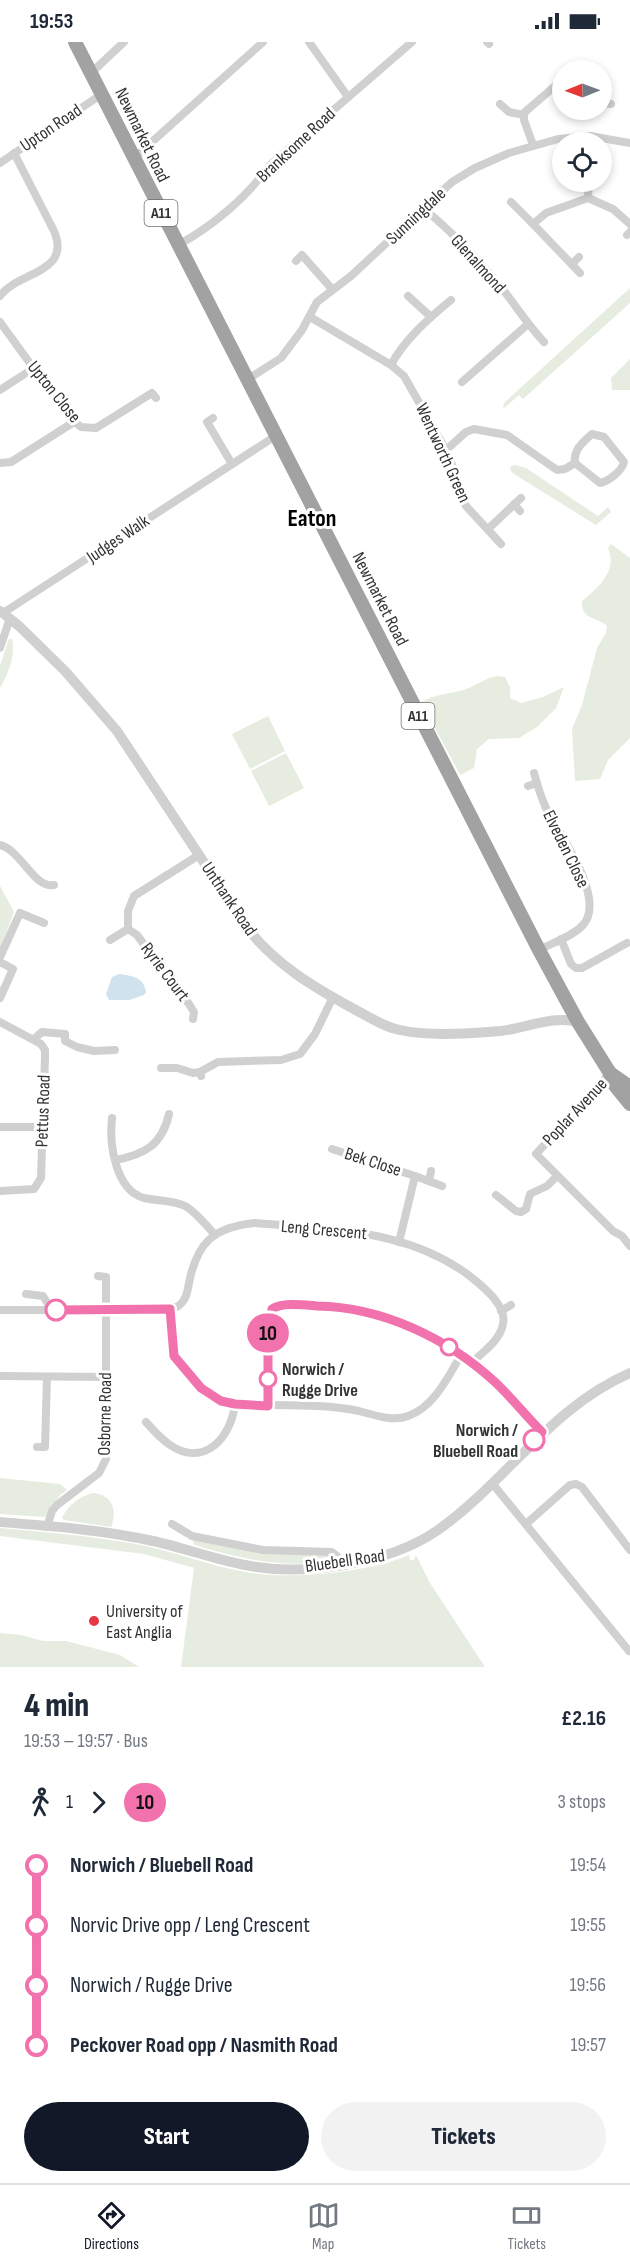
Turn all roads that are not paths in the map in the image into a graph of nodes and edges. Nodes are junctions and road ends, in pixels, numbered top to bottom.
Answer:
1 (75, 42) edge
2 (124, 42) edge
3 (263, 42) edge
4 (309, 42) edge
5 (412, 42) edge
6 (91, 72) junction
7 (552, 89) edge
8 (102, 94) junction
9 (348, 97) junction
10 (500, 104) dead end
11 (524, 115) junction
12 (552, 140) edge
13 (612, 141) edge
14 (630, 143) edge
15 (533, 145) junction
16 (14, 153) junction
17 (134, 158) junction
18 (0, 163) edge
19 (588, 192) edge
20 (588, 198) junction
21 (511, 202) dead end
22 (423, 208) junction
23 (533, 224) junction
24 (630, 224) edge
25 (178, 245) junction
26 (302, 255) dead end
27 (579, 257) dead end
28 (572, 264) junction
29 (580, 273) dead end
30 (332, 289) junction
31 (0, 296) edge
32 (408, 296) dead end
33 (451, 300) dead end
34 (432, 316) junction
35 (310, 317) junction
36 (0, 322) edge
37 (528, 324) junction
38 (544, 342) dead end
39 (391, 365) junction
40 (34, 368) junction
41 (248, 379) junction
42 (462, 382) dead end
43 (0, 390) edge
44 (152, 393) dead end
45 (207, 421) dead end
46 (74, 422) junction
47 (277, 435) junction
48 (446, 450) junction
49 (0, 463) edge
50 (575, 463) junction
51 (232, 464) junction
52 (519, 504) dead end
53 (488, 529) junction
54 (501, 544) dead end
55 (4, 614) edge
56 (0, 648) edge
57 (534, 773) dead end
58 (0, 845) edge
59 (200, 855) junction
60 (54, 885) dead end
61 (44, 923) dead end
62 (128, 929) junction
63 (561, 939) junction
64 (110, 940) dead end
65 (627, 943) dead end
66 (538, 950) junction
67 (0, 957) edge
68 (0, 962) edge
69 (333, 997) junction
70 (0, 998) edge
71 (568, 1005) junction
72 (193, 1019) dead end
73 (550, 1022) junction
74 (578, 1022) junction
75 (0, 1023) edge
76 (34, 1039) junction
77 (111, 1047) dead end
78 (161, 1068) dead end
79 (610, 1073) junction
80 (630, 1088) edge
81 (630, 1104) edge
82 (169, 1114) dead end
83 (112, 1118) dead end
84 (43, 1126) junction
85 (0, 1127) edge
86 (332, 1149) dead end
87 (116, 1160) junction
88 (431, 1171) dead end
89 (415, 1176) junction
90 (557, 1176) junction
91 (429, 1181) junction
92 (442, 1186) dead end
93 (0, 1191) edge
94 (496, 1195) dead end
95 (215, 1235) junction
96 (399, 1242) junction
97 (630, 1246) edge
98 (107, 1276) dead end
99 (26, 1294) dead end
100 (511, 1305) dead end
101 (170, 1309) junction
102 (0, 1310) edge
103 (48, 1310) junction
104 (107, 1310) junction
105 (501, 1311) junction
106 (461, 1355) junction
107 (472, 1363) junction
108 (630, 1373) edge
109 (0, 1376) edge
110 (47, 1377) junction
111 (106, 1377) junction
112 (235, 1404) junction
113 (268, 1406) junction
114 (148, 1428) dead end
115 (542, 1432) junction
116 (45, 1447) dead end
117 (492, 1483) junction
118 (0, 1522) edge
119 (172, 1524) dead end
120 (526, 1524) junction
121 (47, 1527) junction
122 (192, 1536) junction
123 (187, 1550) junction
124 (630, 1550) edge
125 (338, 1565) junction
126 (629, 1651) edge

1 - 6 highway, Newmarket Road / A11
2 - 6 street
3 - 17 street
4 - 9 street
5 - 9 street, Branksome Road
6 - 8 highway, Newmarket Road / A11
7 - 11 street
8 - 16 street, Upton Road
8 - 17 highway, Newmarket Road / A11
9 - 25 street, Branksome Road
10 - 11 street
11 - 15 street
12 - 15 street, Sunningdale
13 - 14 street, Sunningdale
15 - 22 street, Sunningdale
16 - 18 street, Upton Road
16 - 31 street
17 - 25 highway, Newmarket Road / A11
19 - 20 street
20 - 23 street
20 - 24 street
21 - 23 street
22 - 30 street, Sunningdale
22 - 37 street, Glenalmond
23 - 28 street
25 - 41 highway, Newmarket Road / A11
26 - 30 street
27 - 28 street
28 - 29 street
30 - 35 street, Sunningdale
32 - 34 street
33 - 34 street
34 - 39 street
35 - 39 street, Wentworth Green
35 - 41 street, Sunningdale
36 - 40 street, Upton Close
37 - 38 street, Glenalmond
37 - 42 street
39 - 48 street, Wentworth Green
40 - 43 street
40 - 46 street, Upton Close
41 - 47 highway, Newmarket Road / A11
44 - 46 street, Upton Close
45 - 51 street
46 - 49 street
47 - 51 street, Judges Walk
47 - 66 highway, Newmarket Road / A11
48 - 50 street
48 - 53 street, Wentworth Green
50 - 50 street
51 - 55 street, Judges Walk
52 - 53 street
53 - 54 street, Wentworth Green
55 - 56 street
55 - 59 street, Unthank Road
57 - 63 street, Elveden Close
58 - 60 street
59 - 62 street, Ryrie Court
59 - 69 street, Unthank Road
61 - 67 street
62 - 64 street, Ryrie Court
62 - 72 street, Ryrie Court
63 - 65 street
63 - 66 street, Elveden Close
66 - 71 highway, Newmarket Road / A11
68 - 70 street
69 - 73 street, Unthank Road
69 - 78 street
71 - 73 street
71 - 74 highway, Newmarket Road / A11
73 - 74 street, Unthank Road
74 - 79 highway, Newmarket Road / A11
75 - 76 street
76 - 77 street
76 - 84 street, Pettus Road
79 - 80 highway, Newmarket Road / A11
79 - 81 highway, Newmarket Road / A11
79 - 90 street, Poplar Avenue
82 - 87 street
83 - 87 street
84 - 85 street
84 - 93 street, Pettus Road
86 - 89 street, Bek Close
87 - 95 street
88 - 91 street
89 - 91 street, Bek Close
89 - 96 street, Bek Close
90 - 94 street, Poplar Avenue
90 - 97 street, Poplar Avenue
91 - 92 street, Bek Close
95 - 96 street, Leng Crescent
95 - 101 street
96 - 105 street, Leng Crescent
98 - 104 street, Osborne Road
99 - 103 street
100 - 105 street
101 - 104 street
101 - 112 street
102 - 103 street
103 - 104 street
104 - 111 street, Osborne Road
105 - 107 street
106 - 107 street
106 - 113 street
106 - 113 street
107 - 115 street
108 - 115 street, Bluebell Road
109 - 110 street
110 - 111 street
110 - 116 street
111 - 121 street, Osborne Road
112 - 113 street
112 - 114 street
115 - 117 street, Bluebell Road
117 - 120 street
117 - 125 street, Bluebell Road
118 - 121 street, Bluebell Road
119 - 122 street
120 - 124 street
120 - 126 street
121 - 123 street, Bluebell Road
122 - 123 street
122 - 125 street
123 - 125 street, Bluebell Road

